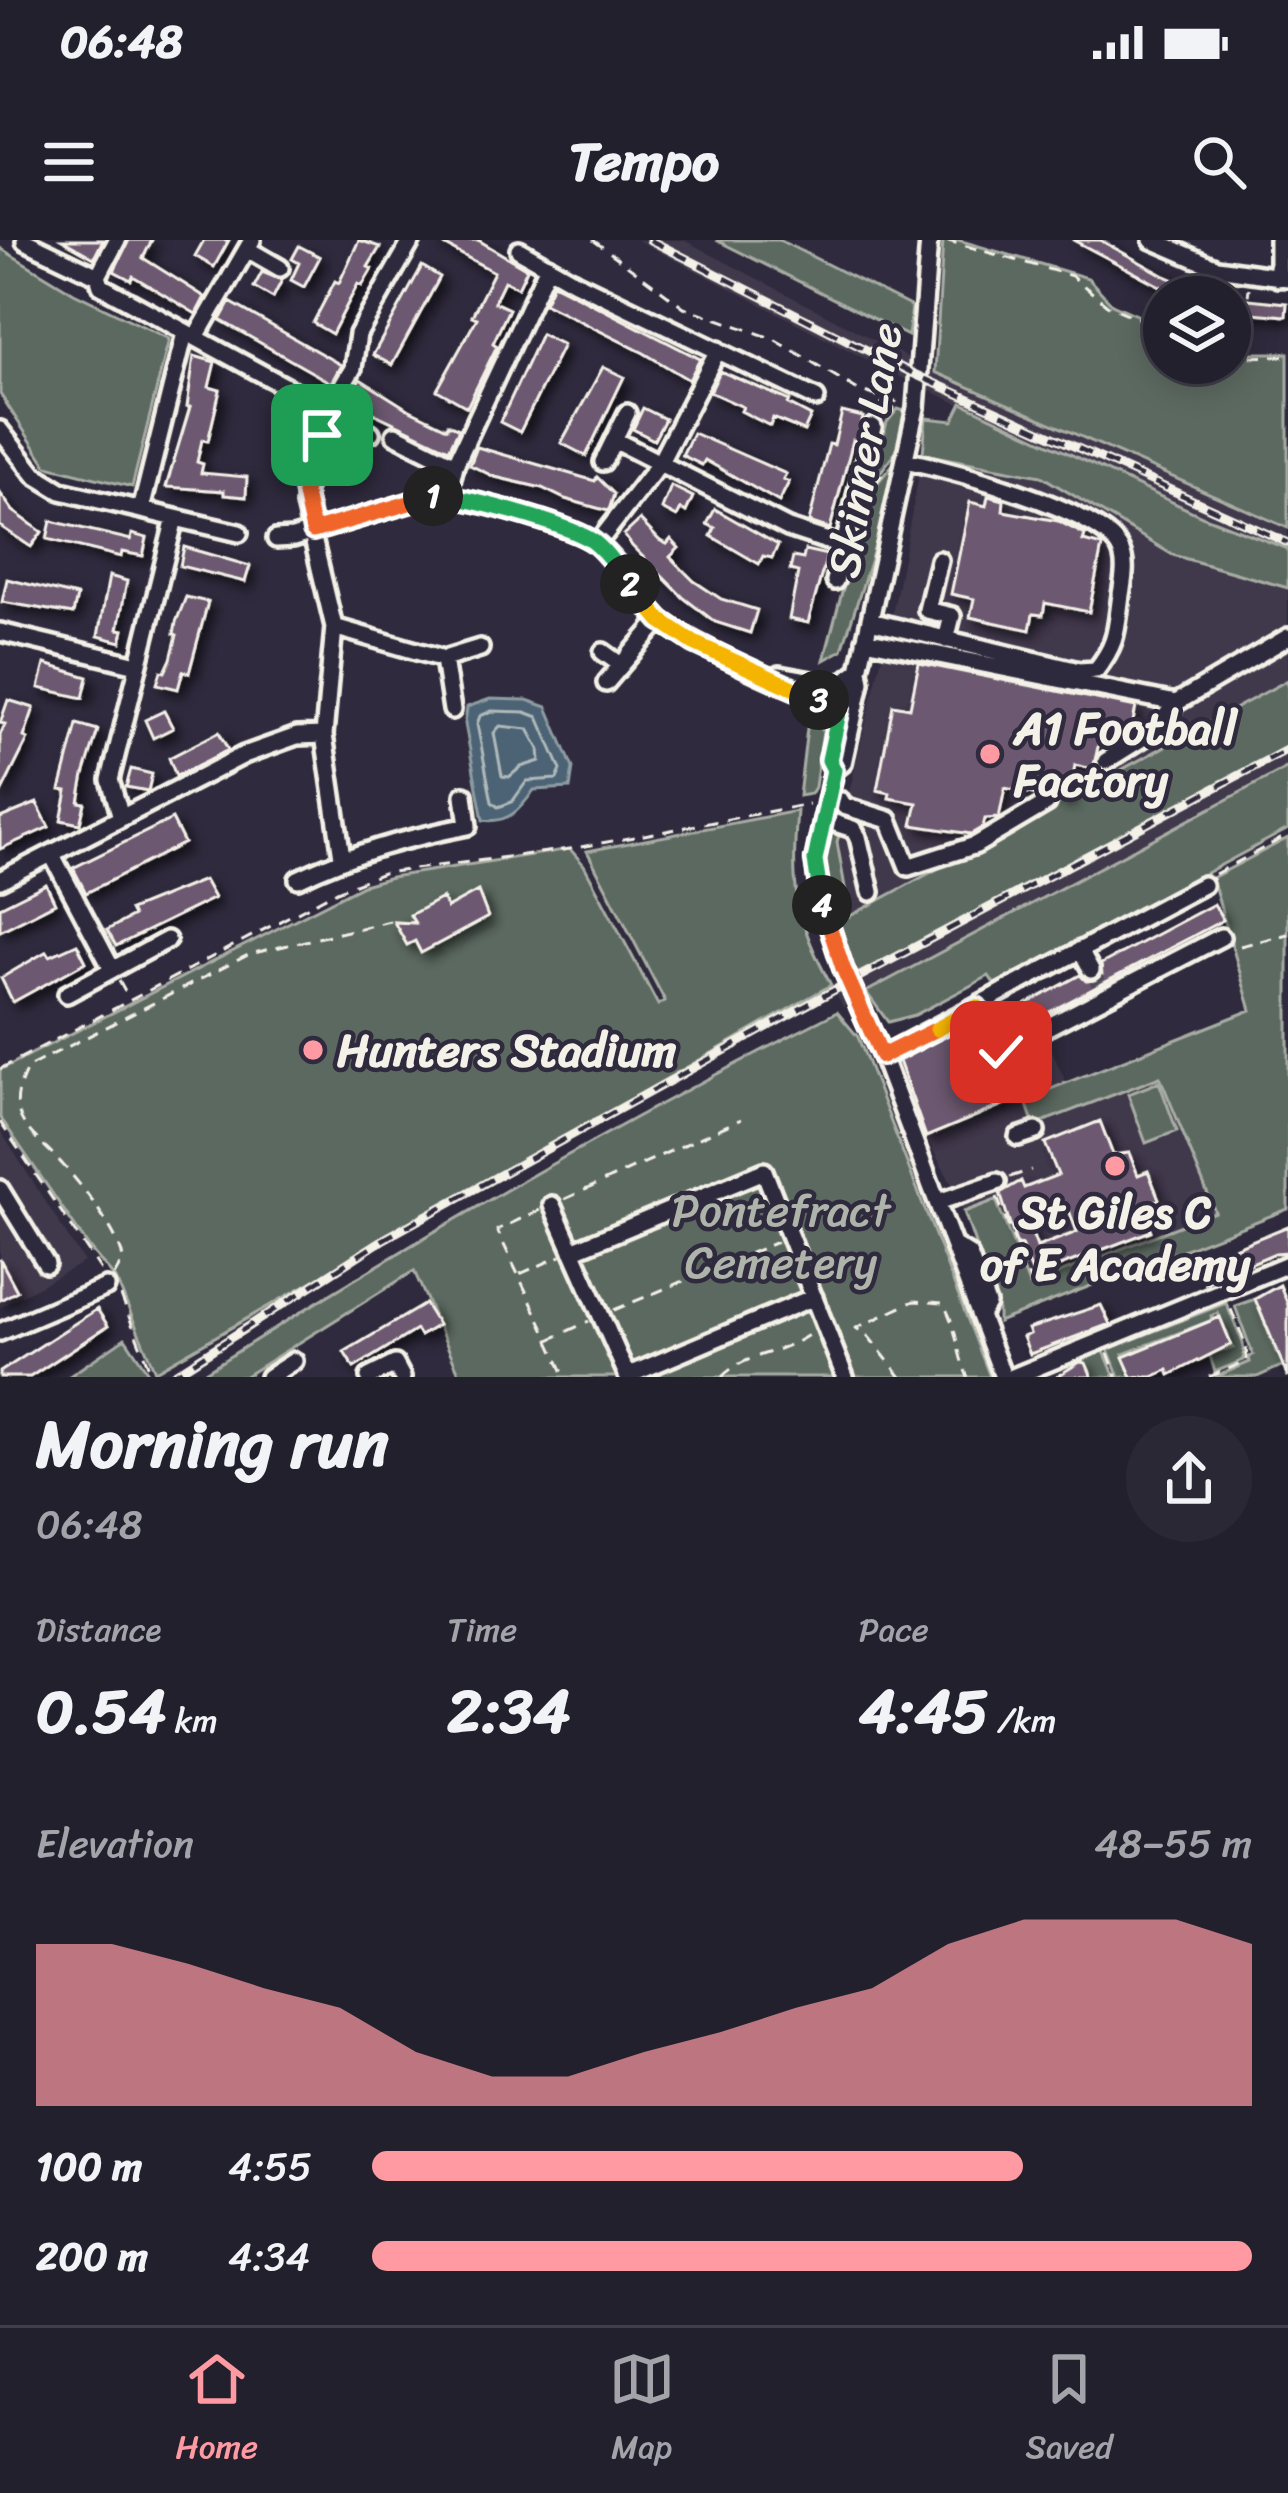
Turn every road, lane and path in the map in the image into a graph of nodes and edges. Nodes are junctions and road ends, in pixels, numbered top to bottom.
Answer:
1 (117, 240) edge
2 (412, 240) edge
3 (593, 240) edge
4 (929, 240) edge
5 (944, 240) edge
6 (1152, 240) edge
7 (1278, 240) edge
8 (25, 241) edge
9 (249, 245) edge
10 (519, 250) dead end
11 (548, 266) junction
12 (280, 268) dead end
13 (1250, 275) joint
14 (98, 277) junction
15 (1283, 278) edge
16 (1143, 321) edge
17 (190, 335) junction
18 (718, 350) junction
19 (1288, 356) edge
20 (1251, 358) edge
21 (816, 398) dead end
22 (916, 408) junction
23 (329, 410) junction
24 (627, 413) dead end
25 (874, 428) dead end
26 (0, 430) edge
27 (371, 433) dead end
28 (322, 435) dead end
29 (395, 435) dead end
30 (614, 440) junction
31 (898, 461) junction
32 (603, 462) dead end
33 (659, 464) junction
34 (455, 465) junction
35 (859, 489) junction
36 (448, 495) junction
37 (141, 510) junction
38 (175, 518) junction
39 (313, 531) junction
40 (238, 533) dead end
41 (275, 538) dead end
42 (597, 544) junction
43 (843, 547) junction
44 (939, 560) dead end
45 (835, 581) dead end
46 (660, 620) junction
47 (870, 621) junction
48 (334, 627) junction
49 (0, 632) edge
50 (1288, 637) edge
51 (865, 640) junction
52 (946, 640) junction
53 (480, 649) dead end
54 (604, 652) dead end
55 (444, 659) junction
56 (137, 665) junction
57 (621, 665) junction
58 (606, 683) dead end
59 (850, 698) junction
60 (1176, 703) junction
61 (452, 710) dead end
62 (324, 735) junction
63 (1106, 761) dead end
64 (464, 795) dead end
65 (1047, 803) dead end
66 (822, 808) junction
67 (121, 817) junction
68 (1288, 835) edge
69 (52, 854) junction
70 (342, 857) junction
71 (298, 879) dead end
72 (0, 880) edge
73 (1203, 885) joint
74 (871, 892) dead end
75 (394, 920) dead end
76 (1288, 934) edge
77 (1221, 937) dead end
78 (167, 940) dead end
79 (1240, 946) dead end
80 (1080, 950) junction
81 (112, 969) junction
82 (1091, 970) tunnel mouth
83 (67, 994) dead end
84 (130, 1001) junction
85 (977, 1007) junction
86 (882, 1056) junction
87 (0, 1070) edge
88 (741, 1119) dead end
89 (0, 1122) edge
90 (1036, 1131) dead end
91 (1018, 1138) dead end
92 (1030, 1170) dead end
93 (0, 1189) edge
94 (997, 1190) junction
95 (938, 1202) junction
96 (552, 1205) junction
97 (790, 1237) junction
98 (572, 1251) junction
99 (46, 1264) dead end
100 (1288, 1264) edge
101 (518, 1274) junction
102 (1042, 1276) dead end
103 (108, 1285) junction
104 (1223, 1290) junction
105 (814, 1297) junction
106 (601, 1315) junction
107 (827, 1331) junction
108 (0, 1332) edge
109 (549, 1340) junction
110 (1103, 1340) junction
111 (294, 1361) dead end
112 (1051, 1370) edge
113 (151, 1373) dead end
114 (269, 1377) edge
115 (369, 1377) edge
116 (402, 1377) edge
117 (565, 1377) edge
118 (627, 1377) edge
119 (722, 1377) edge
120 (845, 1377) edge
121 (901, 1377) edge
122 (968, 1377) edge
123 (1003, 1377) edge
124 (1013, 1377) edge
125 (1117, 1377) edge
126 (1209, 1377) edge

1 - 14 street
2 - 23 street
3 - 22 path
4 - 22 street, Skinner Lane
5 - 16 path
6 - 13 street
7 - 15 street
8 - 14 street
9 - 12 street
9 - 17 street
10 - 11 street
11 - 18 street
11 - 34 street
13 - 15 street
14 - 17 street
17 - 23 street
17 - 37 street
18 - 21 street
18 - 33 street
19 - 20 path
22 - 31 street, Skinner Lane
23 - 27 street
24 - 30 street
25 - 35 street
26 - 37 street
28 - 39 street
29 - 34 street
30 - 32 street
30 - 33 street
31 - 35 path
31 - 47 street, Skinner Lane
31 - 52 street
33 - 42 street
33 - 43 street
34 - 36 street
35 - 43 street
36 - 39 street
36 - 42 street
37 - 38 street
38 - 40 street
38 - 56 street
39 - 41 street
39 - 48 street
42 - 46 street
43 - 45 street
44 - 52 street
46 - 57 street
46 - 59 street
47 - 51 street, Skinner Lane
47 - 52 street
48 - 55 street
48 - 62 street
49 - 56 street
50 - 60 street
51 - 59 street, Skinner Lane
51 - 60 street
53 - 55 street
54 - 57 street
55 - 61 street
56 - 67 street
57 - 58 street
59 - 66 street, Skinner Lane
60 - 63 street
62 - 67 street
62 - 70 street
64 - 70 street
65 - 66 street
66 - 74 street
66 - 84 path
66 - 86 street, Skinner Lane
67 - 69 street
68 - 73 path
69 - 72 street
69 - 81 street
70 - 71 street
73 - 80 street
75 - 103 path
76 - 79 path
77 - 85 street
78 - 81 street
80 - 82 street
80 - 85 street
81 - 83 street
81 - 84 path
84 - 87 path
85 - 86 street
86 - 95 street, Skinner Lane
88 - 96 path
89 - 103 path
90 - 91 street
92 - 94 path
93 - 99 street
94 - 95 street
94 - 102 path
95 - 123 street, Skinner Lane
96 - 98 street
96 - 101 path
97 - 98 street
97 - 105 street
97 - 106 path
98 - 101 path
98 - 106 street
100 - 104 street
101 - 109 path
103 - 108 street
103 - 113 path
104 - 110 street
104 - 126 path
105 - 107 street
105 - 118 street
106 - 109 path
106 - 118 street
107 - 119 path
107 - 120 street
109 - 117 path
110 - 112 street
110 - 125 path
111 - 114 street
112 - 124 street
115 - 116 street
121 - 122 path

